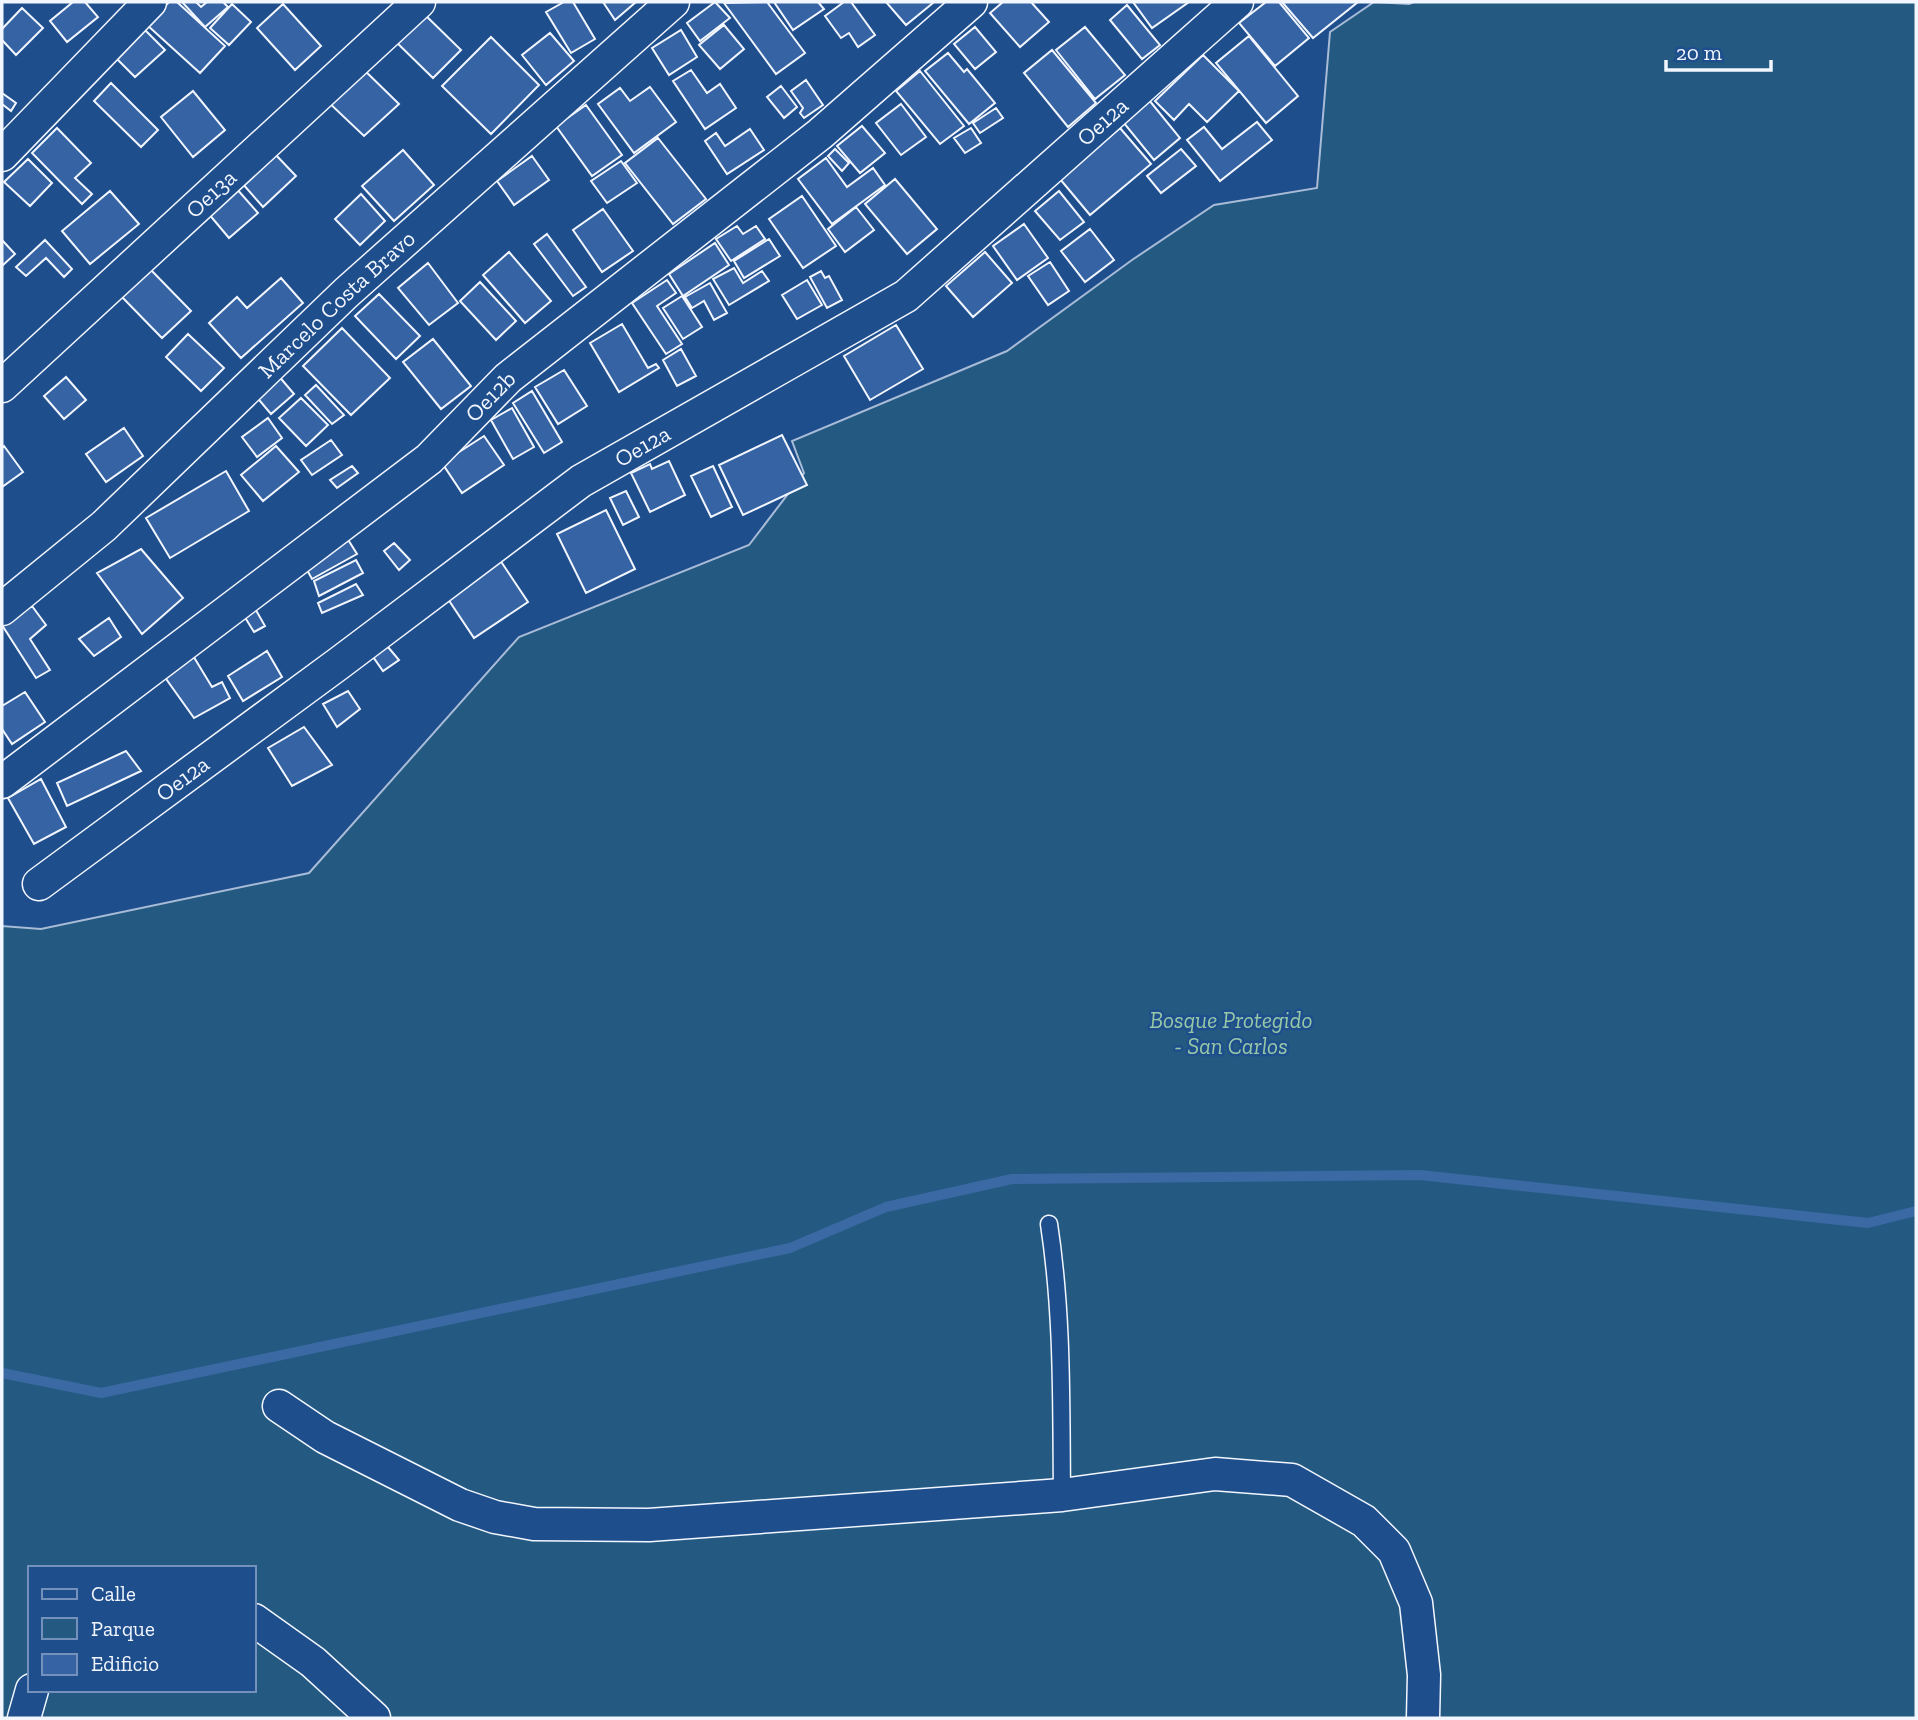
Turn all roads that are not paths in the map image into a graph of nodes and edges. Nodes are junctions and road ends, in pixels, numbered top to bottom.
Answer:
1 (150, 2) edge
2 (419, 2) edge
3 (673, 2) edge
4 (971, 2) edge
5 (1237, 2) edge
6 (2, 155) edge
7 (2, 386) edge
8 (2, 609) edge
9 (2, 782) edge
10 (39, 884) dead end
11 (1049, 1224) dead end
12 (279, 1406) dead end
13 (1062, 1495) junction
14 (256, 1621) edge
15 (31, 1692) edge
16 (23, 1718) edge
17 (374, 1718) edge
18 (1423, 1718) edge

1 - 6 street
2 - 7 street, Oe13a
3 - 8 street, Marcelo Costa Bravo
4 - 9 street, Oe12b
5 - 10 street, Oe12a
11 - 13 lane
12 - 13 street
13 - 18 street
14 - 17 street
15 - 16 street

